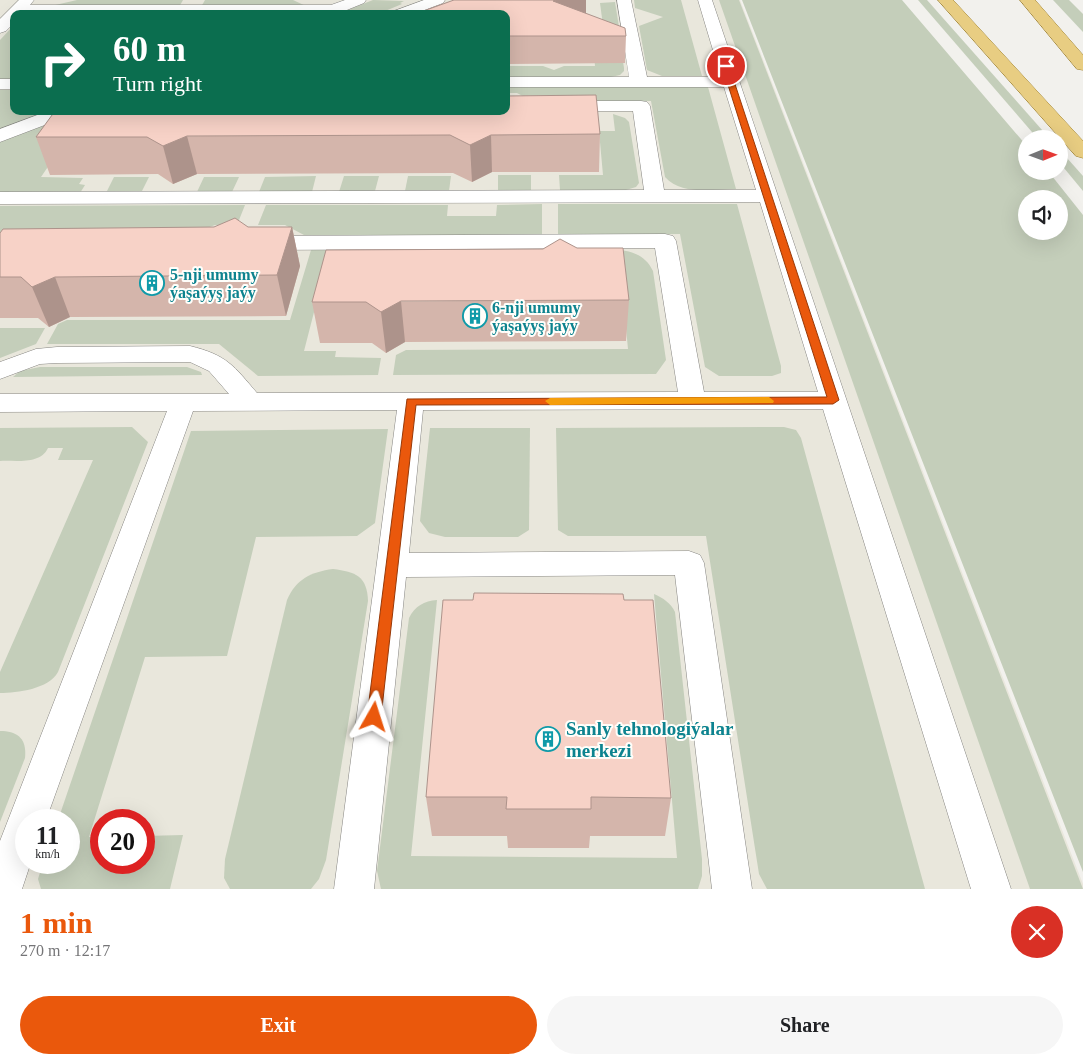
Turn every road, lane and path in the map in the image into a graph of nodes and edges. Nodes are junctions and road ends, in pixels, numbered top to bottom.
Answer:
1 (59, 0) edge
2 (310, 0) edge
3 (359, 0) edge
4 (438, 0) edge
5 (624, 0) edge
6 (705, 0) edge
7 (945, 0) edge
8 (1027, 0) edge
9 (22, 8) edge
10 (189, 8) edge
11 (331, 8) edge
12 (410, 10) edge
13 (10, 19) edge
14 (0, 28) edge
15 (1083, 65) edge
16 (510, 82) edge
17 (639, 82) junction
18 (731, 82) junction
19 (510, 106) edge
20 (55, 115) edge
21 (0, 136) edge
22 (1083, 152) edge
23 (655, 196) junction
24 (767, 196) junction
25 (0, 198) edge
26 (238, 243) edge
27 (0, 371) edge
28 (833, 400) junction
29 (693, 401) junction
30 (411, 402) junction
31 (183, 403) junction
32 (251, 403) junction
33 (0, 404) edge
34 (392, 565) junction
35 (32, 809) edge
36 (15, 854) edge
37 (2, 889) edge
38 (354, 889) edge
39 (732, 889) edge
40 (991, 889) edge

1 - 9 lane
2 - 11 lane
3 - 11 lane
4 - 12 lane
5 - 17 lane
6 - 18 lane
7 - 22 main road
8 - 15 main road
9 - 10 lane
10 - 11 lane
13 - 14 lane
16 - 17 lane
17 - 18 lane
18 - 24 lane
19 - 23 lane
20 - 21 lane
23 - 24 lane
23 - 25 lane
24 - 28 lane
26 - 29 lane
27 - 32 lane
28 - 29 lane
28 - 40 lane
29 - 30 lane
30 - 32 lane
30 - 34 lane
31 - 32 lane
31 - 33 lane
31 - 35 lane
34 - 38 lane
34 - 39 lane
36 - 37 lane

